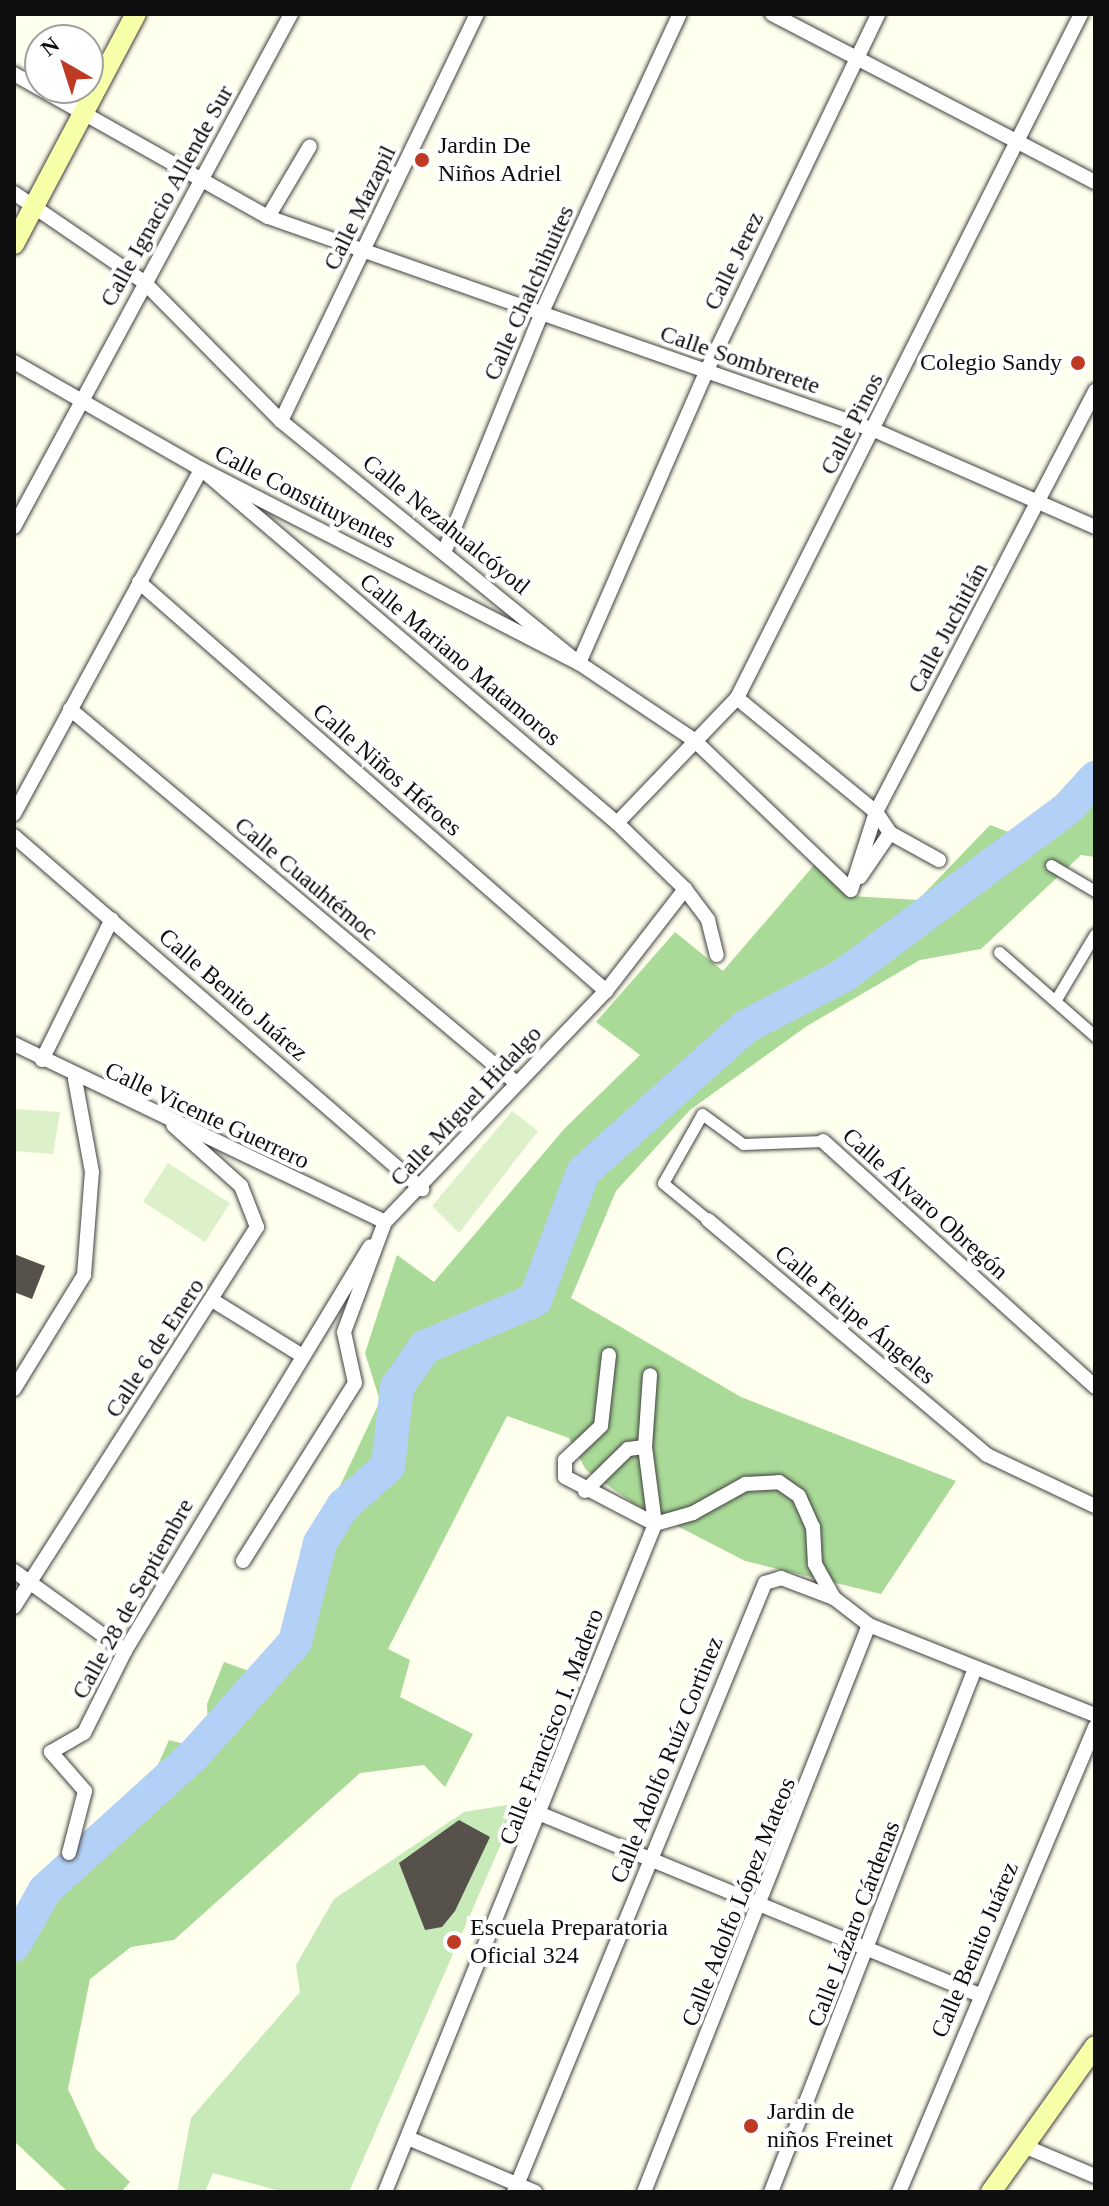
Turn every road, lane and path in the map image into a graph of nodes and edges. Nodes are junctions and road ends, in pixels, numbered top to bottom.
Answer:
1 (136, 14) edge
2 (291, 14) edge
3 (477, 14) edge
4 (680, 14) edge
5 (772, 14) edge
6 (878, 14) edge
7 (1081, 14) edge
8 (857, 58) junction
9 (14, 74) edge
10 (81, 113) junction
11 (1018, 138) junction
12 (310, 146) dead end
13 (1095, 182) edge
14 (199, 183) junction
15 (14, 193) edge
16 (33, 208) junction
17 (268, 217) junction
18 (14, 244) edge
19 (364, 251) junction
20 (144, 282) junction
21 (542, 312) junction
22 (14, 362) edge
23 (706, 372) junction
24 (1095, 391) edge
25 (83, 400) junction
26 (281, 421) junction
27 (874, 430) junction
28 (201, 469) junction
29 (1038, 504) junction
30 (14, 527) edge
31 (1095, 527) edge
32 (445, 550) junction
33 (139, 582) junction
34 (579, 663) junction
35 (737, 698) junction
36 (70, 709) junction
37 (694, 740) junction
38 (876, 812) junction
39 (14, 814) edge
40 (617, 823) junction
41 (890, 833) junction
42 (14, 836) edge
43 (939, 860) dead end
44 (1051, 865) dead end
45 (685, 889) junction
46 (851, 890) junction
47 (1095, 891) edge
48 (112, 919) junction
49 (1095, 934) edge
50 (999, 952) dead end
51 (717, 955) dead end
52 (606, 991) junction
53 (1055, 1001) junction
54 (1095, 1036) edge
55 (14, 1044) edge
56 (42, 1060) junction
57 (75, 1079) junction
58 (515, 1082) junction
59 (702, 1114) joint
60 (173, 1125) junction
61 (823, 1141) joint
62 (422, 1189) junction
63 (708, 1220) joint
64 (385, 1222) junction
65 (212, 1300) junction
66 (301, 1355) junction
67 (609, 1355) dead end
68 (650, 1375) dead end
69 (1095, 1387) edge
70 (14, 1389) edge
71 (645, 1447) junction
72 (585, 1491) junction
73 (1095, 1506) edge
74 (655, 1524) junction
75 (243, 1561) dead end
76 (14, 1571) edge
77 (29, 1583) junction
78 (834, 1598) junction
79 (14, 1607) edge
80 (869, 1625) junction
81 (125, 1651) junction
82 (974, 1671) junction
83 (1095, 1715) edge
84 (1095, 1727) edge
85 (543, 1815) junction
86 (69, 1853) dead end
87 (651, 1861) junction
88 (764, 1904) junction
89 (869, 1951) junction
90 (980, 1995) junction
91 (1094, 2050) edge
92 (408, 2138) junction
93 (1024, 2146) junction
94 (1095, 2176) edge
95 (516, 2189) edge
96 (385, 2192) edge
97 (535, 2192) edge
98 (644, 2192) edge
99 (771, 2192) edge
100 (899, 2192) edge
101 (991, 2192) edge

1 - 10 main road
2 - 14 street, Calle Ignacio Allende Sur
3 - 19 street, Calle Mazapil
4 - 21 street, Calle Chalchihuites
5 - 8 street
6 - 8 street, Calle Jerez
7 - 11 street, Calle Pinos
8 - 11 street
8 - 23 street, Calle Jerez
9 - 10 street, Calle Sombrerete
10 - 14 street, Calle Sombrerete
10 - 16 main road
11 - 13 street
11 - 27 street, Calle Pinos
12 - 17 street
14 - 17 street, Calle Sombrerete
14 - 20 street, Calle Ignacio Allende Sur
15 - 16 street, Calle Nezahualcóyotl
16 - 18 main road
16 - 20 street, Calle Nezahualcóyotl
17 - 19 street, Calle Sombrerete
19 - 21 street, Calle Sombrerete
19 - 26 street, Calle Mazapil
20 - 25 street, Calle Ignacio Allende Sur
20 - 26 street, Calle Nezahualcóyotl
21 - 23 street, Calle Sombrerete
21 - 32 street, Calle Chalchihuites
22 - 25 street, Calle Constituyentes
23 - 27 street, Calle Sombrerete
23 - 34 street, Calle Jerez
24 - 29 street, Calle Juchitlán
25 - 28 street, Calle Constituyentes
25 - 30 street, Calle Ignacio Allende Sur
26 - 32 street, Calle Nezahualcóyotl
27 - 29 street, Calle Sombrerete
27 - 35 street, Calle Pinos
28 - 33 street
28 - 34 street, Calle Constituyentes
28 - 40 street, Calle Mariano Matamoros
29 - 31 street, Calle Sombrerete
29 - 38 street, Calle Juchitlán
32 - 34 street, Calle Nezahualcóyotl
33 - 36 street
33 - 52 street, Calle Niños Héroes
34 - 37 street, Calle Nezahualcóyotl
35 - 37 street, Calle Pinos
35 - 38 street
36 - 39 street
36 - 58 street, Calle Cuauhtémoc
37 - 40 street, Calle Pinos
37 - 46 street, Calle Nezahualcóyotl
38 - 41 street
38 - 46 street, Calle Juchitlán
40 - 45 street, Calle Mariano Matamoros
41 - 43 street
41 - 46 street
42 - 48 street, Calle Benito Juárez
44 - 47 street
45 - 51 street, Calle Mariano Matamoros
45 - 52 street, Calle Miguel Hidalgo
48 - 56 street
48 - 62 street, Calle Benito Juárez
49 - 53 street
50 - 53 street
52 - 58 street, Calle Miguel Hidalgo
53 - 54 street
55 - 56 street, Calle Vicente Guerrero
56 - 57 street, Calle Vicente Guerrero
57 - 60 street, Calle Vicente Guerrero
57 - 70 street
58 - 62 street, Calle Miguel Hidalgo
59 - 61 street, Calle Álvaro Obregón
59 - 63 street, Calle Felipe Ángeles
60 - 64 street, Calle Vicente Guerrero
60 - 65 street, Calle 6 de Enero
61 - 69 street, Calle Álvaro Obregón
62 - 64 street, Calle Miguel Hidalgo
63 - 73 street, Calle Felipe Ángeles
64 - 66 street, Calle 28 de Septiembre
64 - 75 street, Calle Miguel Hidalgo
65 - 66 street
65 - 77 street, Calle 6 de Enero
66 - 81 street, Calle 28 de Septiembre
67 - 72 street
68 - 71 street
71 - 72 street
71 - 74 street
72 - 74 street
74 - 78 street
74 - 85 street, Calle Francisco I. Madero
76 - 77 street
77 - 79 street, Calle 6 de Enero
77 - 81 street
78 - 80 street
78 - 87 street, Calle Adolfo Ruíz Cortinez
80 - 82 street
80 - 88 street, Calle Adolfo López Mateos
81 - 86 street, Calle 28 de Septiembre
82 - 83 street
82 - 89 street, Calle Lázaro Cárdenas
84 - 90 street, Calle Benito Juárez
85 - 87 street
85 - 92 street, Calle Francisco I. Madero
87 - 88 street
87 - 95 street, Calle Adolfo Ruíz Cortinez
88 - 89 street
88 - 98 street, Calle Adolfo López Mateos
89 - 90 street
89 - 99 street, Calle Lázaro Cárdenas
90 - 100 street, Calle Benito Juárez
91 - 93 main road
92 - 95 street
92 - 96 street, Calle Francisco I. Madero
93 - 94 street
93 - 101 main road
95 - 97 street

